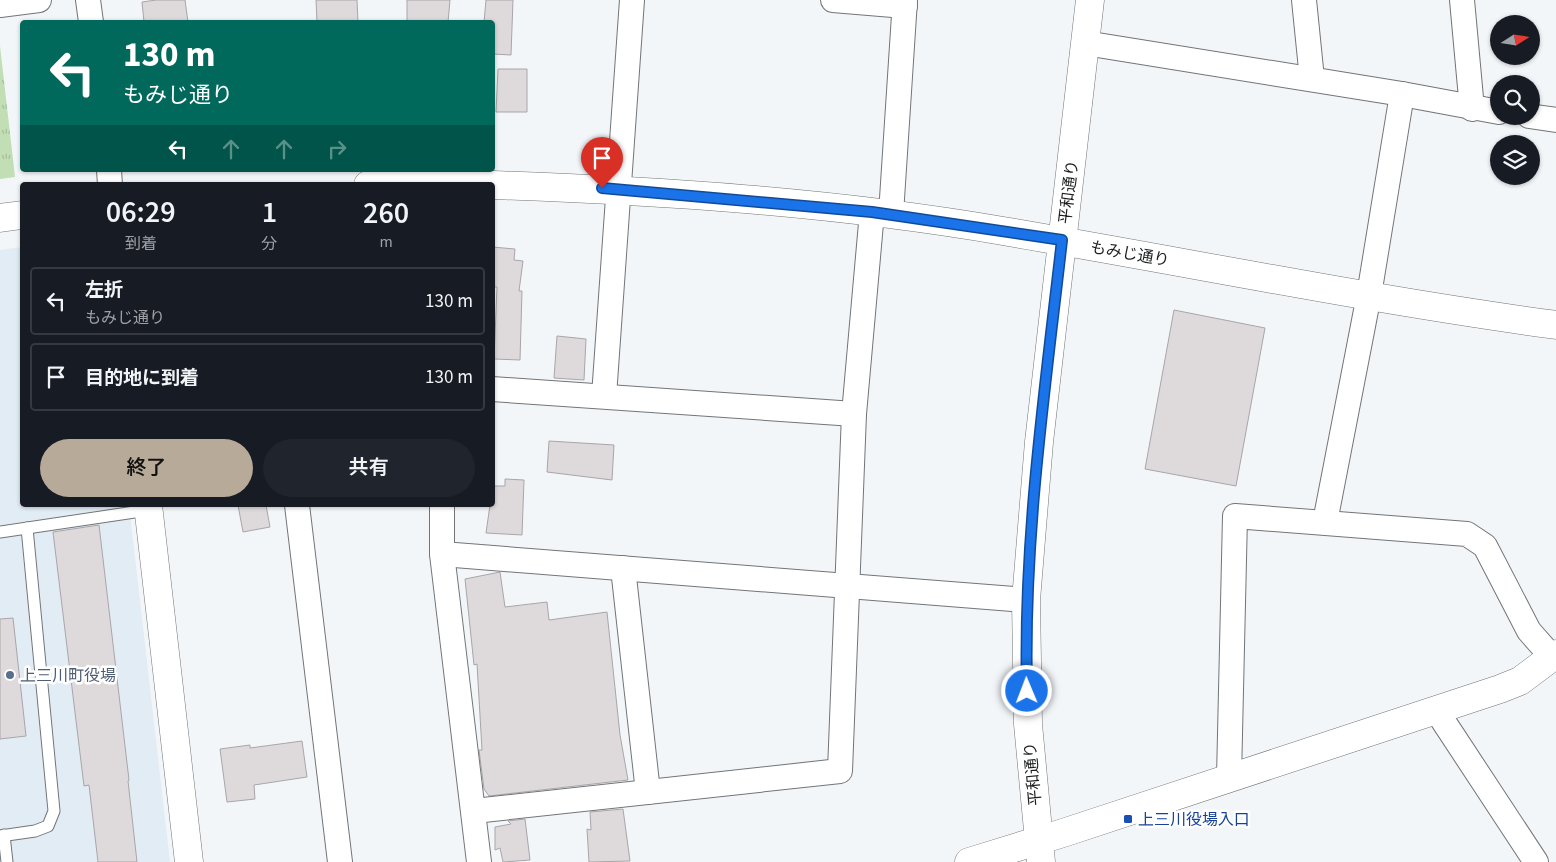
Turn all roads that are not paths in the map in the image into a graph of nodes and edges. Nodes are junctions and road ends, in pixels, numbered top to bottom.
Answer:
1 (39, 0) edge
2 (88, 0) edge
3 (632, 0) edge
4 (833, 0) edge
5 (1090, 0) edge
6 (1304, 0) edge
7 (1462, 0) edge
8 (3, 3) edge
9 (905, 3) edge
10 (91, 20) edge
11 (1084, 43) junction
12 (1312, 79) junction
13 (1402, 94) junction
14 (1472, 109) junction
15 (1490, 111) edge
16 (1540, 118) edge
17 (1556, 120) edge
18 (495, 185) edge
19 (619, 189) junction
20 (881, 213) junction
21 (20, 215) edge
22 (0, 218) edge
23 (1062, 240) junction
24 (1369, 295) junction
25 (1556, 325) edge
26 (495, 389) edge
27 (604, 396) junction
28 (854, 414) junction
29 (296, 507) edge
30 (442, 507) edge
31 (148, 508) edge
32 (1325, 522) junction
33 (27, 528) junction
34 (0, 532) edge
35 (442, 554) junction
36 (623, 568) junction
37 (847, 587) junction
38 (1026, 600) junction
39 (1554, 655) edge
40 (1436, 710) junction
41 (1229, 778) junction
42 (648, 792) junction
43 (474, 811) junction
44 (2, 835) edge
45 (1039, 852) edge
46 (7, 862) edge
47 (189, 862) edge
48 (340, 862) edge
49 (479, 862) edge
50 (969, 862) edge
51 (1536, 862) edge

1 - 8 street
2 - 10 street
3 - 19 street
4 - 9 street
5 - 11 street, 平和通り
6 - 12 street
7 - 14 street
9 - 20 street
11 - 12 street
11 - 23 street, 平和通り
12 - 13 street
13 - 14 street
13 - 24 street
14 - 15 street
16 - 17 street
18 - 19 street, もみじ通り
19 - 20 street, もみじ通り
19 - 27 street
20 - 23 street, もみじ通り
20 - 28 street
21 - 22 street
23 - 24 street, もみじ通り
23 - 38 street, 平和通り
24 - 25 street, もみじ通り
24 - 32 street
26 - 27 street
27 - 28 street
28 - 37 street
29 - 48 street
30 - 35 street
31 - 33 lane
31 - 47 street
32 - 39 street
32 - 41 street
33 - 34 lane
33 - 44 lane
35 - 36 street
35 - 43 street
36 - 37 street
36 - 42 street
37 - 38 street
37 - 42 street
38 - 45 street, 平和通り
39 - 40 street
40 - 41 street
40 - 51 street
41 - 45 street
42 - 43 street
43 - 49 street
44 - 46 lane
45 - 50 street

